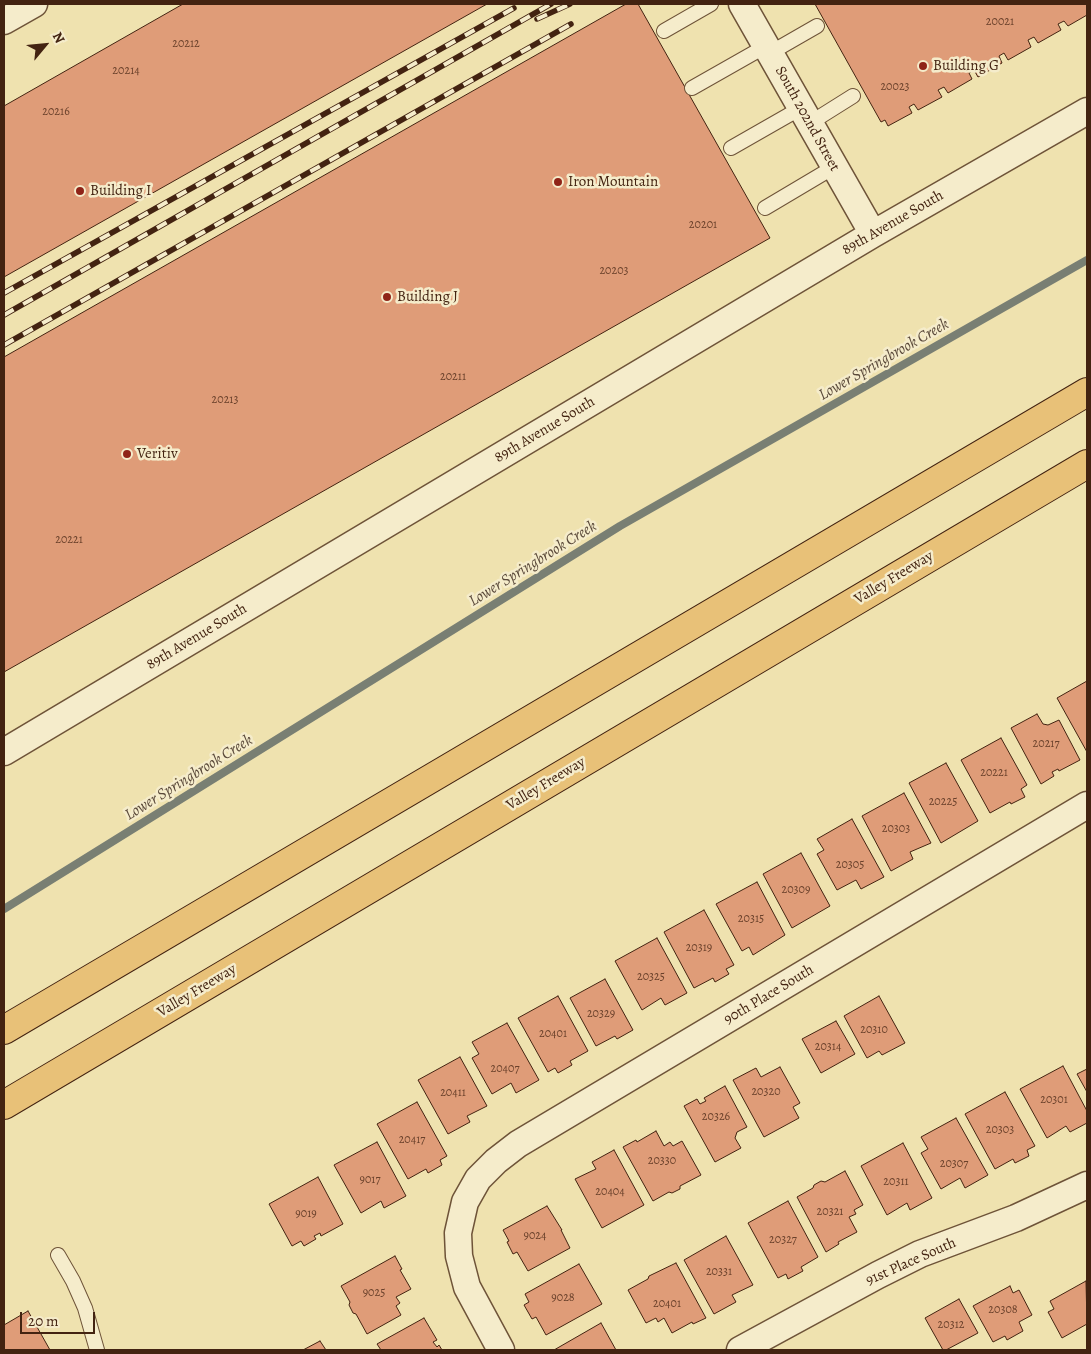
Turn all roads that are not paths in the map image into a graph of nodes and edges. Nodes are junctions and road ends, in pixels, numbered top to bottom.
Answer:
1 (34, 4) edge
2 (711, 4) edge
3 (742, 4) edge
4 (4, 20) edge
5 (817, 26) dead end
6 (664, 31) dead end
7 (768, 49) junction
8 (692, 88) dead end
9 (854, 96) dead end
10 (1087, 111) edge
11 (805, 116) junction
12 (731, 148) dead end
13 (834, 167) junction
14 (765, 208) dead end
15 (872, 234) junction
16 (1087, 392) edge
17 (1087, 464) edge
18 (4, 752) edge
19 (1087, 805) edge
20 (4, 1030) edge
21 (4, 1105) edge
22 (1087, 1185) edge
23 (58, 1255) dead end
24 (97, 1350) edge
25 (501, 1350) edge
26 (740, 1350) edge

1 - 4 street
2 - 6 lane
3 - 7 street, South 202nd Street
5 - 7 lane
7 - 8 lane
7 - 11 street, South 202nd Street
9 - 11 lane
10 - 15 street, 89th Avenue South
11 - 12 lane
11 - 13 street, South 202nd Street
13 - 14 lane
13 - 15 street, South 202nd Street
15 - 18 street, 89th Avenue South
16 - 20 highway
17 - 21 highway, Valley Freeway
19 - 25 street, 90th Place South
22 - 26 street, 91st Place South
23 - 24 lane

